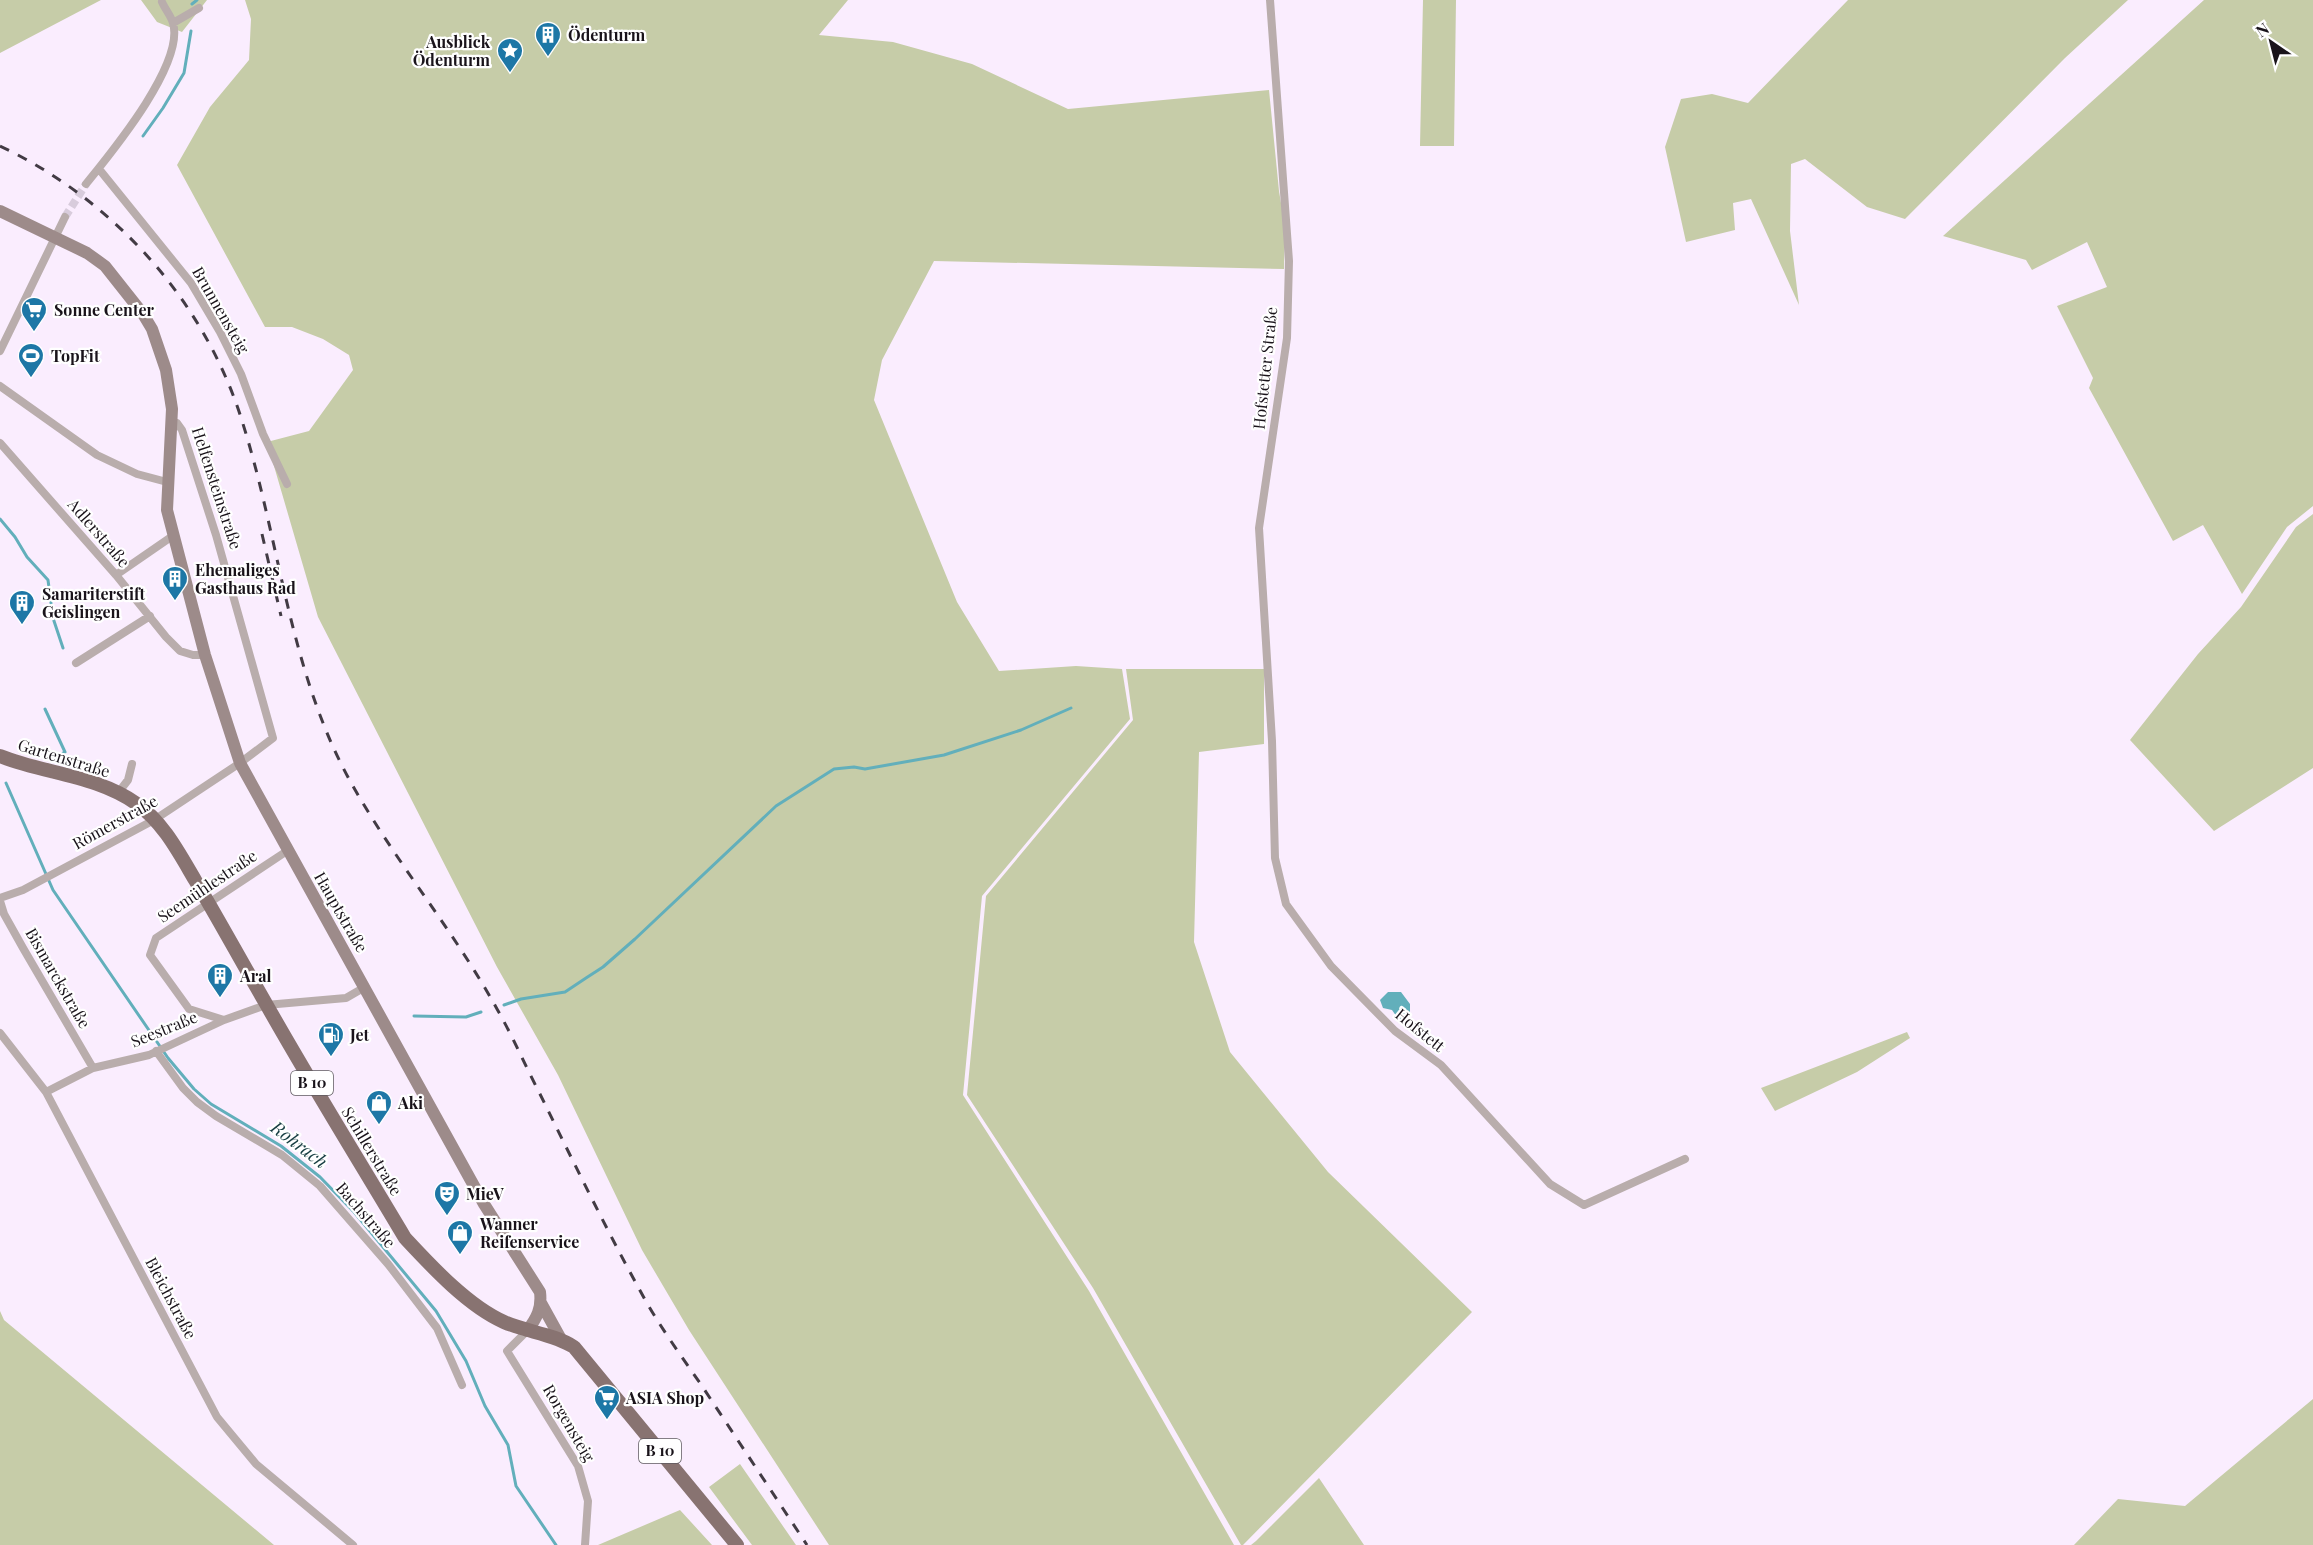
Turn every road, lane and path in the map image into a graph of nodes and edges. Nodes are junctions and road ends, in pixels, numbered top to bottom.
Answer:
1 (1270, 0) edge
2 (162, 2) dead end
3 (199, 8) dead end
4 (173, 23) junction
5 (99, 169) junction
6 (86, 184) tunnel mouth
7 (0, 211) edge
8 (65, 217) tunnel mouth
9 (54, 237) junction
10 (0, 351) edge
11 (0, 386) edge
12 (171, 421) junction
13 (0, 443) edge
14 (167, 482) junction
15 (287, 484) dead end
16 (174, 535) junction
17 (116, 575) junction
18 (150, 616) junction
19 (205, 655) junction
20 (76, 663) dead end
21 (1272, 741) joint
22 (0, 756) edge
23 (240, 763) junction
24 (132, 764) dead end
25 (118, 793) junction
26 (154, 820) junction
27 (287, 850) junction
28 (0, 900) edge
29 (208, 903) junction
30 (365, 987) junction
31 (266, 1005) junction
32 (225, 1020) junction
33 (0, 1034) edge
34 (157, 1051) junction
35 (93, 1068) junction
36 (46, 1092) junction
37 (1685, 1159) dead end
38 (541, 1303) junction
39 (527, 1331) junction
40 (562, 1341) junction
41 (462, 1385) dead end
42 (353, 1545) edge
43 (585, 1545) edge
44 (737, 1545) edge

1 - 21 street, Hofstetter Straße
2 - 4 street
3 - 4 street
4 - 5 street
5 - 6 street
5 - 15 street, Brunnensteig
7 - 9 street, Helfensteinstraße
8 - 9 street
9 - 10 street
9 - 12 street, Helfensteinstraße
11 - 14 street
12 - 14 street, Helfensteinstraße
12 - 23 street, Helfensteinstraße
13 - 17 street, Adlerstraße
14 - 16 street, Hauptstraße
16 - 17 street
16 - 19 street, Hauptstraße
17 - 18 street, Adlerstraße
18 - 19 street, Adlerstraße
18 - 20 street
19 - 23 street, Hauptstraße
21 - 37 street, Hofstett
22 - 25 main road, Gartenstraße / B 10
23 - 26 street, Römerstraße
23 - 27 street, Hauptstraße
24 - 25 street
25 - 26 main road, Schillerstraße / B 10
26 - 28 street, Römerstraße
26 - 29 main road, Schillerstraße / B 10
27 - 29 street, Seemühlestraße
27 - 30 street, Hauptstraße
28 - 35 street, Bismarckstraße
29 - 31 main road, Schillerstraße / B 10
29 - 32 street, Seemühlestraße
30 - 31 street, Seestraße
30 - 38 street, Hauptstraße
31 - 32 street, Seestraße
31 - 39 main road, Schillerstraße / B 10
32 - 34 street, Seestraße
33 - 36 street, Bleichstraße
34 - 35 street, Seestraße
34 - 41 street, Bachstraße
35 - 36 street, Seestraße
36 - 42 street, Bleichstraße
38 - 39 street
38 - 40 street, Hauptstraße
39 - 40 main road, B 10
39 - 43 street, Rorgensteig
40 - 44 main road, B 10

